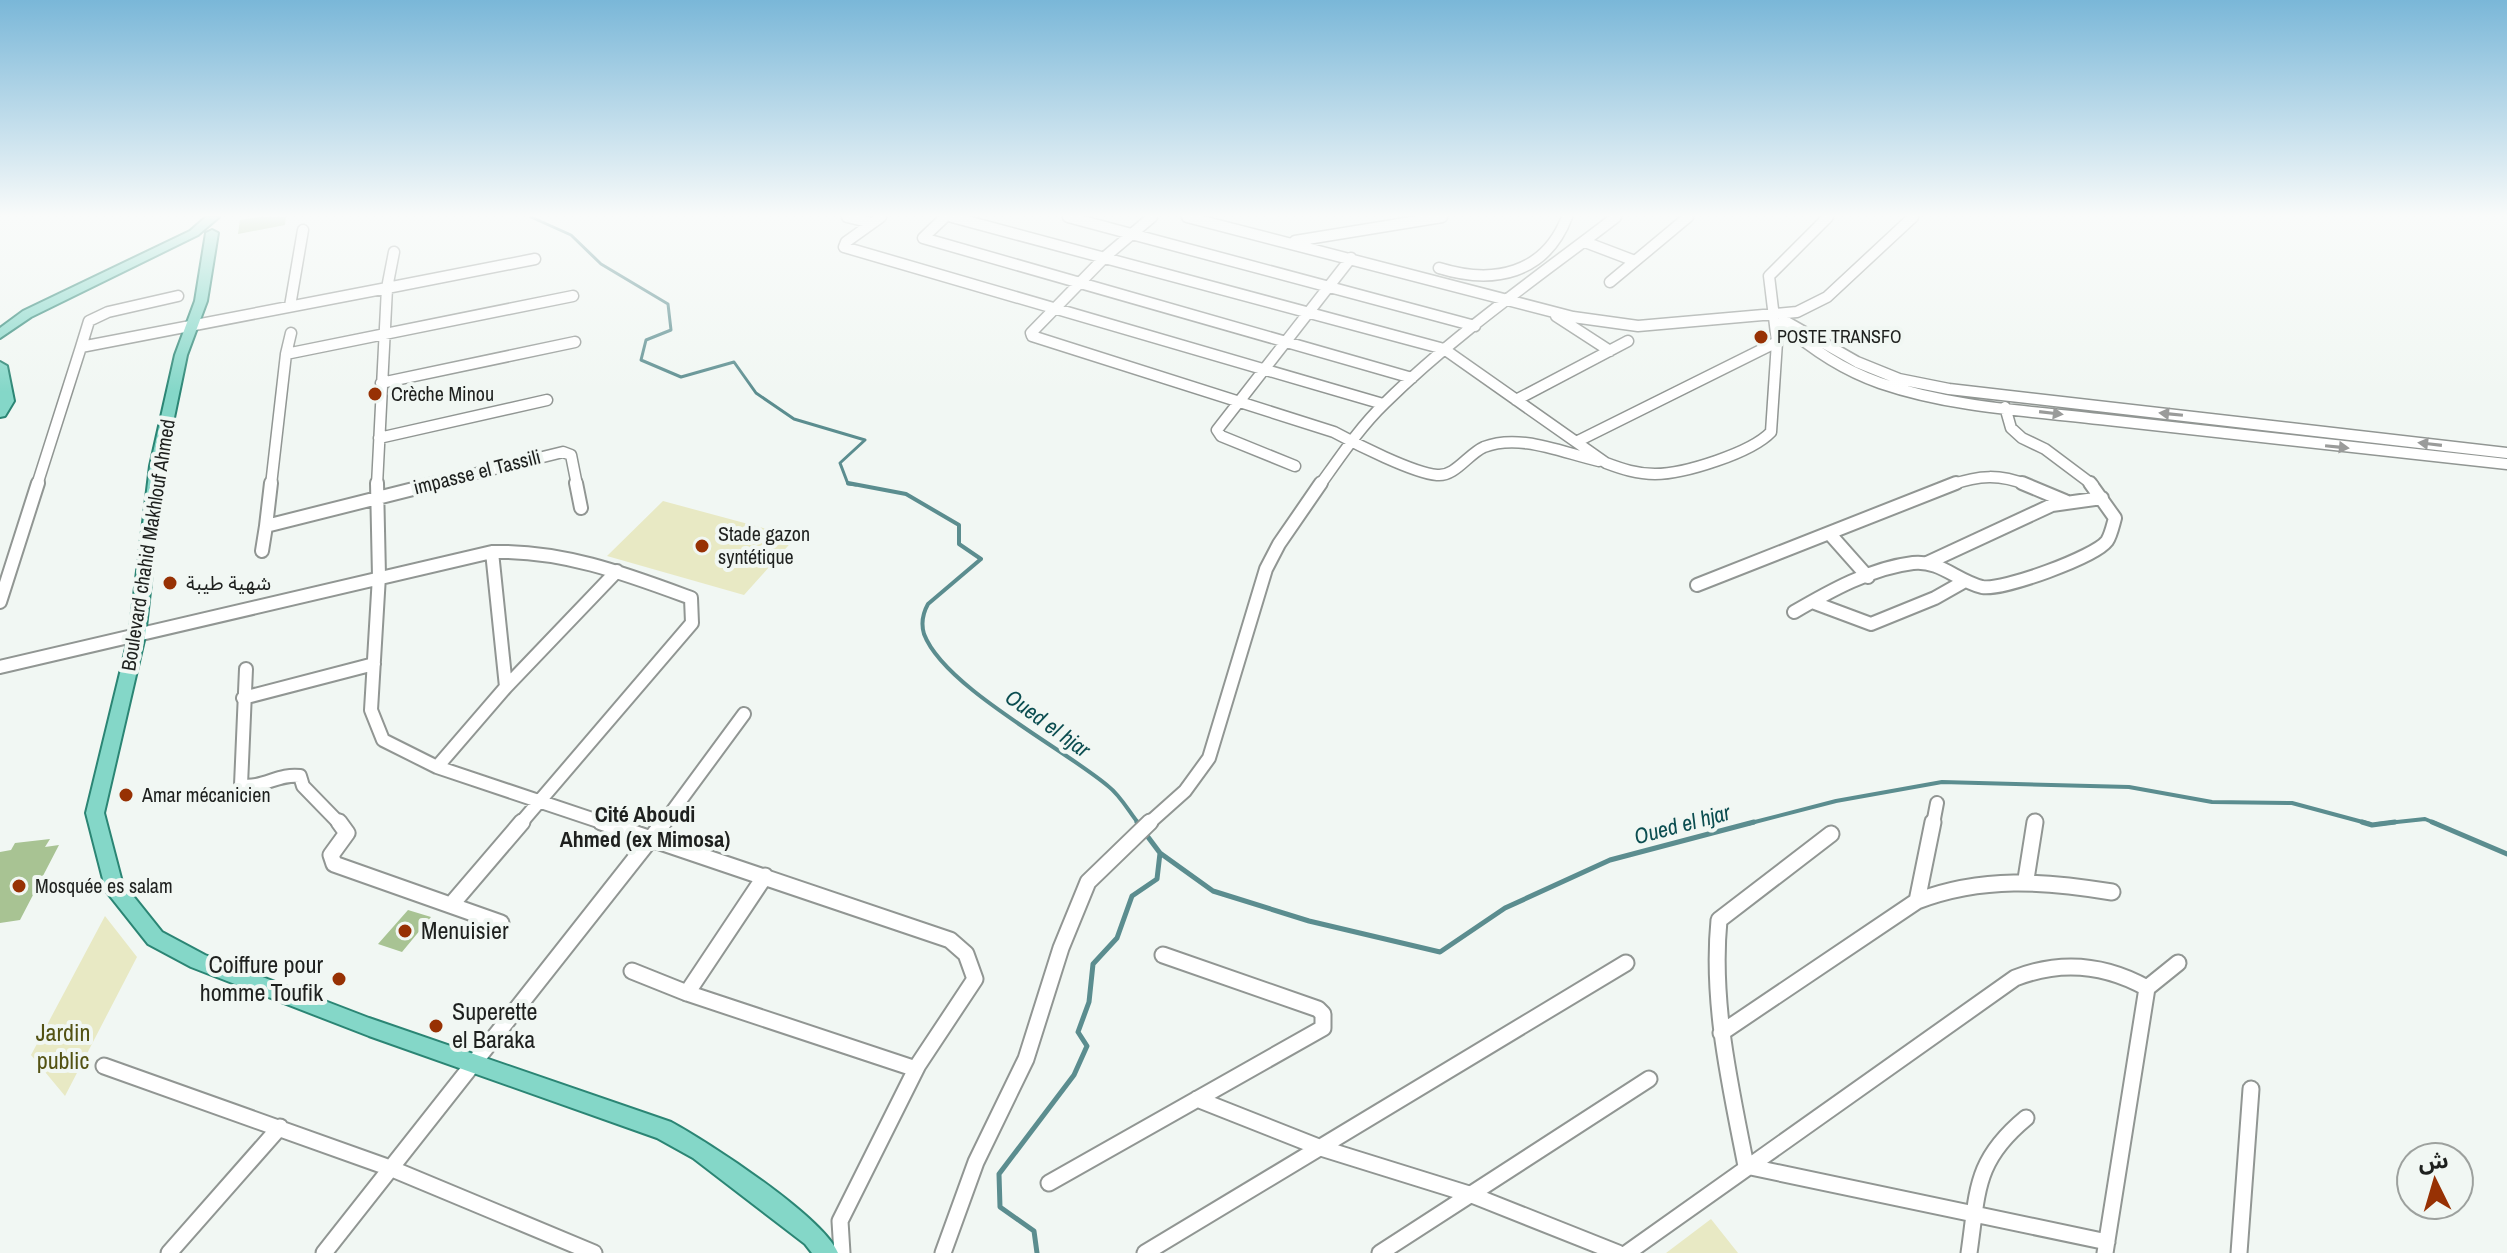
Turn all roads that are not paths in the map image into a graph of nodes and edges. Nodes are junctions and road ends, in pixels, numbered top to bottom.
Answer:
1 (107, 275) edge
2 (201, 275) edge
3 (295, 275) edge
4 (389, 275) edge
5 (451, 275) edge
6 (940, 275) edge
7 (1057, 275) edge
8 (1087, 275) edge
9 (1176, 275) edge
10 (1286, 275) edge
11 (1337, 275) edge
12 (1417, 275) edge
13 (1542, 275) edge
14 (1618, 275) edge
15 (1771, 275) edge
16 (1850, 275) edge
17 (1080, 282) junction
18 (1610, 282) dead end
19 (1328, 287) junction
20 (387, 288) junction
21 (178, 296) dead end
22 (573, 296) dead end
23 (1510, 300) junction
24 (290, 306) junction
25 (1054, 309) junction
26 (1546, 310) junction
27 (1308, 312) junction
28 (1773, 315) junction
29 (193, 326) junction
30 (1475, 326) junction
31 (291, 333) dead end
32 (0, 334) edge
33 (383, 334) junction
34 (1288, 340) junction
35 (1628, 341) dead end
36 (575, 342) dead end
37 (1777, 342) junction
38 (81, 347) junction
39 (1444, 349) junction
40 (1610, 351) junction
41 (286, 354) junction
42 (0, 366) edge
43 (1264, 367) junction
44 (1412, 378) junction
45 (381, 383) junction
46 (547, 400) dead end
47 (1516, 400) junction
48 (1237, 401) junction
49 (1383, 404) junction
50 (2005, 407) junction
51 (0, 413) edge
52 (2304, 429) junction
53 (379, 438) junction
54 (1351, 441) junction
55 (1576, 442) junction
56 (2309, 444) junction
57 (2507, 453) edge
58 (1606, 463) junction
59 (2507, 464) edge
60 (1295, 466) dead end
61 (376, 496) junction
62 (2102, 498) junction
63 (2065, 501) junction
64 (581, 508) dead end
65 (266, 526) junction
66 (1829, 533) junction
67 (262, 551) dead end
68 (492, 552) junction
69 (1927, 563) junction
70 (617, 571) junction
71 (379, 576) junction
72 (1868, 577) junction
73 (1965, 581) junction
74 (1697, 585) dead end
75 (0, 602) edge
76 (1812, 602) junction
77 (1794, 612) dead end
78 (137, 636) junction
79 (374, 664) junction
80 (0, 667) edge
81 (246, 669) dead end
82 (506, 687) junction
83 (243, 698) junction
84 (744, 714) dead end
85 (437, 767) junction
86 (540, 801) junction
87 (1937, 803) dead end
88 (2035, 821) dead end
89 (1831, 834) dead end
90 (652, 839) junction
91 (765, 876) junction
92 (2026, 879) junction
93 (2112, 892) dead end
94 (1917, 901) junction
95 (451, 905) junction
96 (501, 923) dead end
97 (1163, 955) dead end
98 (1626, 963) dead end
99 (2178, 963) dead end
100 (632, 971) dead end
101 (2147, 988) junction
102 (687, 993) junction
103 (1721, 1033) junction
104 (476, 1065) junction
105 (104, 1066) dead end
106 (916, 1069) junction
107 (1649, 1079) dead end
108 (2251, 1089) dead end
109 (1197, 1099) junction
110 (2026, 1118) dead end
111 (280, 1127) junction
112 (1321, 1148) junction
113 (1746, 1166) junction
114 (390, 1168) junction
115 (1049, 1183) dead end
116 (1472, 1195) junction
117 (1976, 1214) junction
118 (2106, 1247) edge
119 (169, 1253) edge
120 (324, 1253) edge
121 (594, 1253) edge
122 (826, 1253) edge
123 (842, 1253) edge
124 (943, 1253) edge
125 (1145, 1253) edge
126 (1380, 1253) edge
127 (1618, 1253) edge
128 (1627, 1253) edge
129 (1969, 1253) edge
130 (2239, 1253) edge

1 - 32 main road
2 - 29 main road, Boulevard chahid Makhlouf Ahmed
3 - 24 street
4 - 20 street
5 - 20 street
6 - 25 street
7 - 17 street
8 - 17 street
9 - 27 street
10 - 19 street
11 - 19 street
12 - 23 street
13 - 23 street
14 - 18 street
15 - 28 street
16 - 28 street
17 - 25 street
17 - 34 street
19 - 27 street
19 - 30 street
20 - 24 street
20 - 33 street
21 - 38 street
22 - 33 street
23 - 26 street
23 - 30 street
24 - 29 street
25 - 43 street
25 - 48 street
26 - 28 street
26 - 40 street
27 - 34 street
27 - 39 street
28 - 37 street
28 - 50 street
52 -> 28 street
29 - 38 street
29 - 78 main road, Boulevard chahid Makhlouf Ahmed
30 - 39 street
31 - 41 street
33 - 41 street
33 - 45 street
34 - 43 street
34 - 44 street
35 - 40 street
36 - 45 street
37 - 55 street
37 - 58 street
38 - 75 street
39 - 44 street
39 - 47 street
40 - 47 street
41 - 65 street
42 - 51 main road
43 - 48 street
43 - 49 street
44 - 49 street
45 - 53 street
46 - 53 street
47 - 55 street
48 - 54 street
48 - 60 street
49 - 54 street
50 -> 56 street
50 - 62 street
52 - 56 street
57 -> 52 street
53 - 61 street
54 - 58 street
54 - 124 street
55 - 58 street
56 -> 59 street
61 - 64 street, impasse el Tassili
61 - 65 street
61 - 71 street
62 - 63 street
62 - 73 street
63 - 66 street
63 - 69 street
65 - 67 street
66 - 72 street
66 - 74 street
68 - 70 street
68 - 71 street
68 - 82 street
69 - 72 street
69 - 73 street
70 - 82 street
70 - 86 street
71 - 78 street
71 - 79 street
72 - 76 street
73 - 76 street
76 - 77 street
78 - 80 street
78 - 104 main road, Boulevard chahid Makhlouf Ahmed
79 - 83 street
79 - 85 street
81 - 83 street
82 - 85 street
83 - 95 street
84 - 90 street
85 - 86 street
86 - 90 street
86 - 95 street
87 - 94 street
88 - 92 street
89 - 103 street
90 - 91 street
90 - 104 street
91 - 102 street
91 - 106 street
92 - 93 street
92 - 94 street
94 - 103 street
95 - 96 street
97 - 109 street
98 - 112 street
99 - 101 street
100 - 102 street
101 - 113 street
101 - 118 street
102 - 106 street
103 - 113 street
104 - 114 street
104 - 122 main road, Boulevard chahid Makhlouf Ahmed
105 - 111 street
106 - 123 street
107 - 116 street
108 - 130 street
109 - 112 street
109 - 115 street
110 - 117 street
111 - 114 street
111 - 119 street
112 - 116 street
112 - 125 street
113 - 117 street
113 - 128 street
114 - 120 street
114 - 121 street
116 - 126 street
116 - 127 street
117 - 118 street
117 - 129 street

